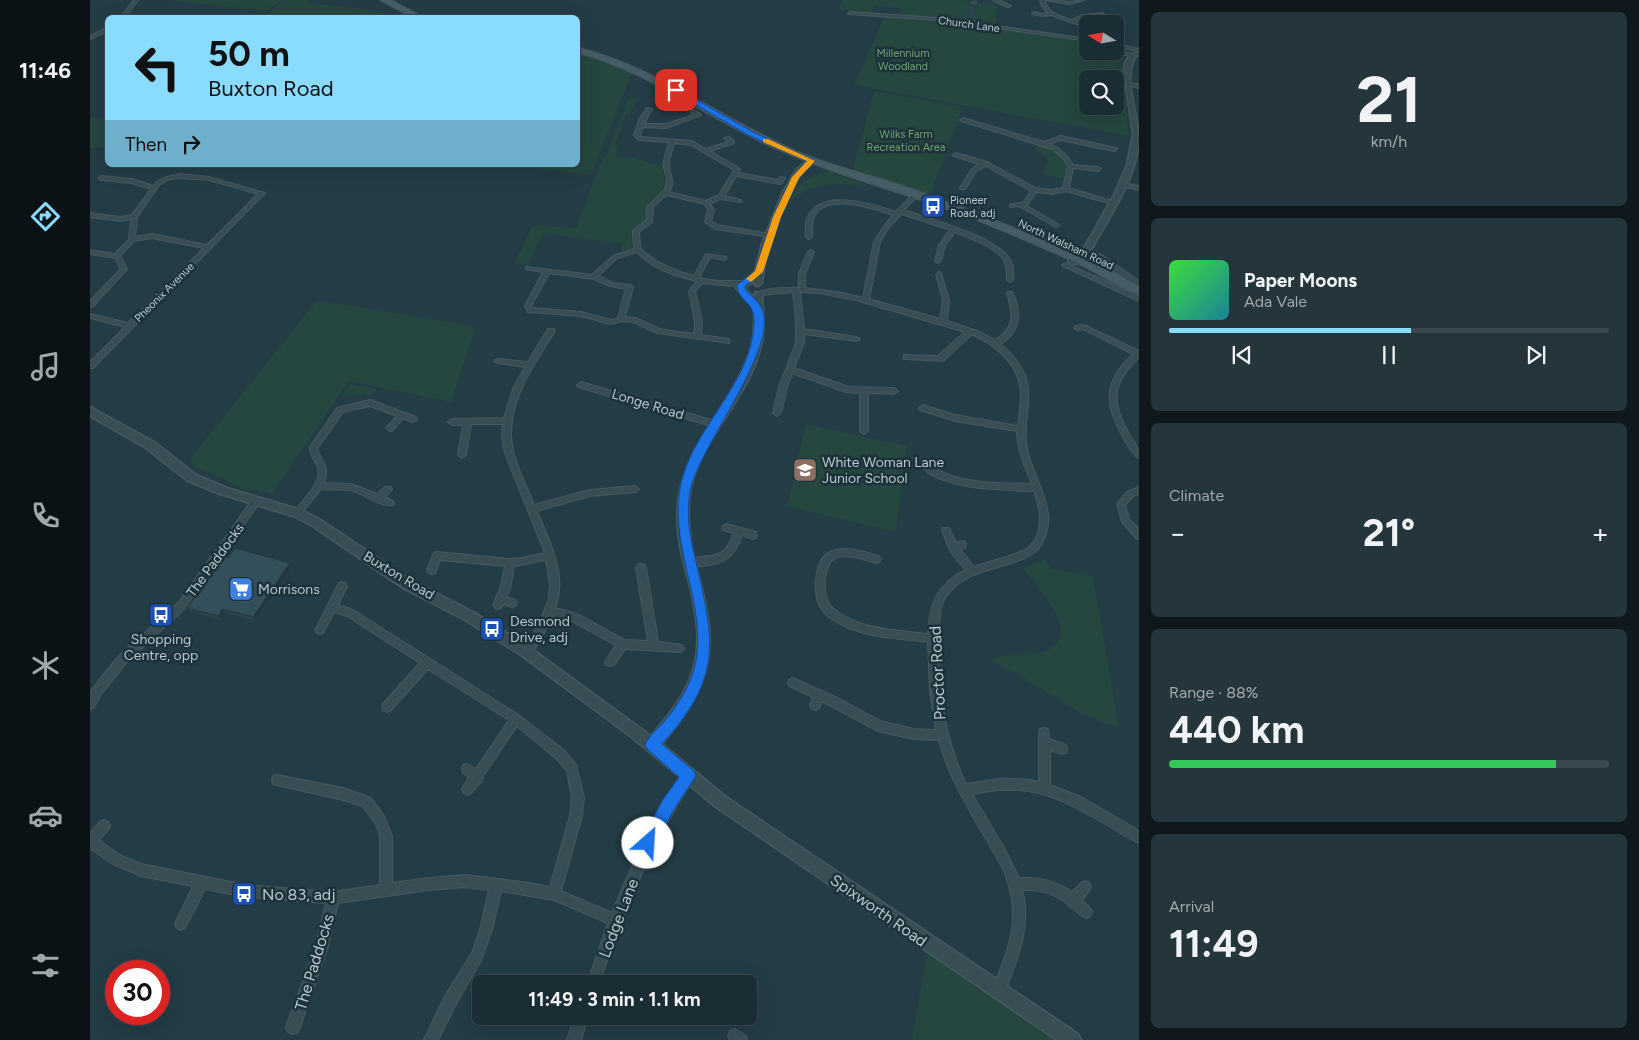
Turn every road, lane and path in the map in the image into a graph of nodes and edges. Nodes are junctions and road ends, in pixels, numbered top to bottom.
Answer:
1 (136, 0) edge
2 (384, 0) edge
3 (995, 0) edge
4 (1042, 0) edge
5 (1047, 0) edge
6 (1082, 0) edge
7 (1008, 6) dead end
8 (850, 13) dead end
9 (1034, 13) dead end
10 (1052, 14) junction
11 (1102, 14) dead end
12 (124, 15) edge
13 (415, 15) edge
14 (1073, 21) junction
15 (1079, 24) edge
16 (1051, 28) dead end
17 (105, 30) edge
18 (1049, 36) junction
19 (90, 38) edge
20 (1079, 39) edge
21 (1124, 47) edge
22 (580, 51) edge
23 (1136, 53) edge
24 (1129, 84) junction
25 (1139, 86) edge
26 (650, 112) dead end
27 (698, 115) dead end
28 (1137, 118) edge
29 (962, 120) dead end
30 (640, 125) junction
31 (672, 141) junction
32 (732, 142) dead end
33 (1046, 143) junction
34 (1114, 149) dead end
35 (706, 151) junction
36 (956, 155) dead end
37 (812, 161) junction
38 (985, 163) junction
39 (1071, 166) junction
40 (1098, 169) dead end
41 (736, 174) junction
42 (106, 177) dead end
43 (780, 182) dead end
44 (1122, 185) junction
45 (155, 188) junction
46 (1139, 188) edge
47 (973, 189) dead end
48 (1034, 190) junction
49 (1066, 190) junction
50 (666, 193) junction
51 (720, 197) junction
52 (913, 197) junction
53 (739, 201) dead end
54 (707, 203) junction
55 (1115, 203) junction
56 (1012, 206) dead end
57 (1021, 206) junction
58 (898, 212) junction
59 (90, 215) edge
60 (134, 217) junction
61 (1056, 225) dead end
62 (710, 226) joint
63 (953, 230) junction
64 (801, 232) dead end
65 (770, 236) junction
66 (132, 240) junction
67 (208, 247) junction
68 (638, 250) junction
69 (1087, 250) junction
70 (90, 252) edge
71 (801, 255) dead end
72 (117, 256) junction
73 (724, 258) dead end
74 (938, 259) joint
75 (947, 259) dead end
76 (1073, 261) junction
77 (528, 268) dead end
78 (546, 271) junction
79 (759, 272) junction
80 (1018, 276) dead end
81 (595, 277) junction
82 (943, 277) dead end
83 (698, 279) junction
84 (1139, 284) edge
85 (744, 288) junction
86 (760, 289) junction
87 (795, 290) junction
88 (1139, 290) edge
89 (1011, 296) joint
90 (866, 299) junction
91 (1021, 299) dead end
92 (1139, 299) edge
93 (90, 304) edge
94 (758, 308) junction
95 (90, 316) edge
96 (621, 319) junction
97 (943, 321) junction
98 (130, 326) junction
99 (1082, 326) dead end
100 (800, 331) junction
101 (970, 331) junction
102 (552, 334) dead end
103 (697, 337) junction
104 (856, 340) dead end
105 (726, 341) dead end
106 (994, 344) junction
107 (1138, 354) edge
108 (907, 357) dead end
109 (498, 361) dead end
110 (528, 365) junction
111 (90, 366) edge
112 (791, 370) junction
113 (581, 385) dead end
114 (894, 391) dead end
115 (864, 392) junction
116 (779, 404) junction
117 (789, 405) dead end
118 (923, 408) dead end
119 (90, 411) edge
120 (777, 413) dead end
121 (402, 415) junction
122 (413, 419) dead end
123 (508, 421) junction
124 (855, 421) dead end
125 (452, 422) dead end
126 (467, 423) junction
127 (715, 424) junction
128 (390, 428) dead end
129 (1021, 430) junction
130 (462, 455) dead end
131 (1139, 455) edge
132 (929, 467) dead end
133 (319, 486) junction
134 (1038, 488) junction
135 (388, 489) dead end
136 (635, 489) dead end
137 (1139, 490) edge
138 (378, 499) junction
139 (256, 501) junction
140 (390, 503) dead end
141 (531, 509) junction
142 (297, 513) junction
143 (726, 528) dead end
144 (946, 530) dead end
145 (739, 531) junction
146 (753, 534) dead end
147 (1139, 535) edge
148 (962, 545) dead end
149 (953, 548) junction
150 (550, 555) junction
151 (872, 555) dead end
152 (689, 562) junction
153 (510, 563) junction
154 (641, 568) dead end
155 (432, 570) dead end
156 (971, 570) junction
157 (342, 586) dead end
158 (512, 603) dead end
159 (332, 607) junction
160 (550, 611) junction
161 (320, 630) dead end
162 (934, 639) junction
163 (623, 644) junction
164 (654, 647) junction
165 (679, 648) dead end
166 (525, 651) junction
167 (428, 662) junction
168 (610, 662) dead end
169 (793, 683) dead end
170 (819, 694) junction
171 (90, 704) edge
172 (815, 705) dead end
173 (387, 707) dead end
174 (516, 720) junction
175 (941, 735) junction
176 (652, 745) junction
177 (1062, 748) dead end
178 (467, 769) dead end
179 (689, 776) junction
180 (478, 777) junction
181 (277, 780) dead end
182 (1045, 788) junction
183 (468, 789) dead end
184 (963, 790) junction
185 (104, 826) dead end
186 (1139, 837) edge
187 (90, 841) edge
188 (202, 882) junction
189 (1015, 884) junction
190 (496, 885) junction
191 (1085, 887) dead end
192 (386, 889) junction
193 (554, 894) junction
194 (332, 898) junction
195 (1074, 900) junction
196 (1086, 912) dead end
197 (615, 920) junction
198 (181, 924) dead end
199 (596, 975) edge
200 (998, 990) junction
201 (579, 1025) edge
202 (293, 1027) dead end
203 (431, 1040) edge
204 (574, 1040) edge
205 (1072, 1040) edge

1 - 12 street
2 - 13 main road
3 - 7 street
4 - 10 street
5 - 6 street
8 - 18 street, Church Lane
9 - 10 street
10 - 14 street
11 - 14 street
14 - 15 street
16 - 18 street
17 - 19 street
18 - 20 street, Church Lane
21 - 23 street
22 - 37 main road, North Walsham Road
23 - 24 street
24 - 25 street
24 - 28 street
26 - 30 street
27 - 30 street
28 - 44 street
29 - 33 street
30 - 31 street
31 - 35 street
31 - 50 street
32 - 35 street
33 - 34 street
33 - 39 street
35 - 41 street
36 - 38 street
37 - 52 main road, North Walsham Road
37 - 65 street
38 - 47 street
38 - 48 street
39 - 40 street
39 - 49 street
41 - 43 street
41 - 51 street
42 - 45 street
44 - 46 street
44 - 55 street
45 - 60 street
45 - 67 street, Pheonix Avenue
48 - 49 street
48 - 57 street
49 - 55 street
50 - 54 street
50 - 68 street
51 - 53 street
51 - 54 street
52 - 58 street
52 - 76 main road, North Walsham Road
54 - 62 street
55 - 69 street
56 - 57 street
57 - 61 street
58 - 63 street
58 - 64 street
58 - 90 street
59 - 60 street
60 - 66 street
62 - 65 street
63 - 74 street
63 - 80 street
65 - 79 street
66 - 67 street
66 - 72 street
67 - 98 street, Pheonix Avenue
68 - 81 street
68 - 83 street
69 - 76 street
69 - 84 street, North Walsham Road
70 - 72 street
71 - 87 street
72 - 93 street
73 - 83 street
74 - 75 street
76 - 88 main road, North Walsham Road
76 - 92 street, North Walsham Road
77 - 78 street
78 - 81 street
78 - 96 street
79 - 85 street
79 - 86 street
81 - 96 street
82 - 97 street
83 - 85 street
83 - 103 street
85 - 86 street
85 - 86 street
85 - 94 street
86 - 87 street, Proctor Road
86 - 94 street
87 - 90 street, Proctor Road
87 - 100 street
89 - 91 street
89 - 106 street
90 - 97 street, Proctor Road
94 - 127 street
95 - 98 street
96 - 103 street
97 - 101 street, Proctor Road
98 - 111 street, Pheonix Avenue
99 - 107 street
100 - 104 street
100 - 112 street
101 - 106 street, Proctor Road
101 - 108 street
102 - 110 street
103 - 105 street
106 - 129 street, Proctor Road
107 - 131 street
109 - 110 street
110 - 123 street
112 - 115 street
112 - 116 street
113 - 127 street, Longe Road
114 - 115 street
115 - 124 street
116 - 117 street
116 - 120 street
118 - 129 street
119 - 139 street, Buxton Road
121 - 122 street
121 - 128 street
121 - 133 street
123 - 126 street
123 - 141 street
125 - 126 street
126 - 130 street
127 - 152 street
129 - 134 street, Proctor Road
132 - 134 street
133 - 138 street
133 - 142 street
134 - 156 street, Proctor Road
135 - 138 street
136 - 141 street
137 - 147 street
138 - 140 street
139 - 142 street, Buxton Road
139 - 171 street, The Paddocks
141 - 150 street
142 - 166 street, Buxton Road
143 - 145 street
144 - 149 street
145 - 146 street
145 - 152 street
148 - 149 street
149 - 156 street
150 - 153 street
150 - 160 street
151 - 162 street
152 - 176 street
153 - 155 street
153 - 158 street
154 - 164 street
156 - 162 street, Proctor Road
157 - 159 street
159 - 161 street
159 - 167 street
160 - 163 street
160 - 166 street
162 - 175 street, Proctor Road
163 - 164 street
163 - 168 street
164 - 165 street
166 - 176 street, Buxton Road
167 - 173 street
167 - 174 street
169 - 170 street
170 - 172 street
170 - 175 street
174 - 180 street
174 - 193 street
175 - 184 street, Proctor Road
176 - 179 street, Buxton Road
177 - 182 street
178 - 180 street
179 - 197 street, Lodge Lane
179 - 200 street, Spixworth Road
180 - 183 street
181 - 192 street
182 - 184 street
182 - 186 street
184 - 189 street, Proctor Road
185 - 187 street, The Paddocks
187 - 188 street, The Paddocks
188 - 194 street, The Paddocks
188 - 198 street
189 - 195 street
189 - 200 street, Proctor Road
190 - 192 street, The Paddocks
190 - 193 street, The Paddocks
190 - 203 street
191 - 195 street
192 - 194 street, The Paddocks
193 - 197 street, The Paddocks
194 - 202 street, The Paddocks
195 - 196 street
197 - 199 street, Lodge Lane
200 - 205 street, Spixworth Road
201 - 204 street

